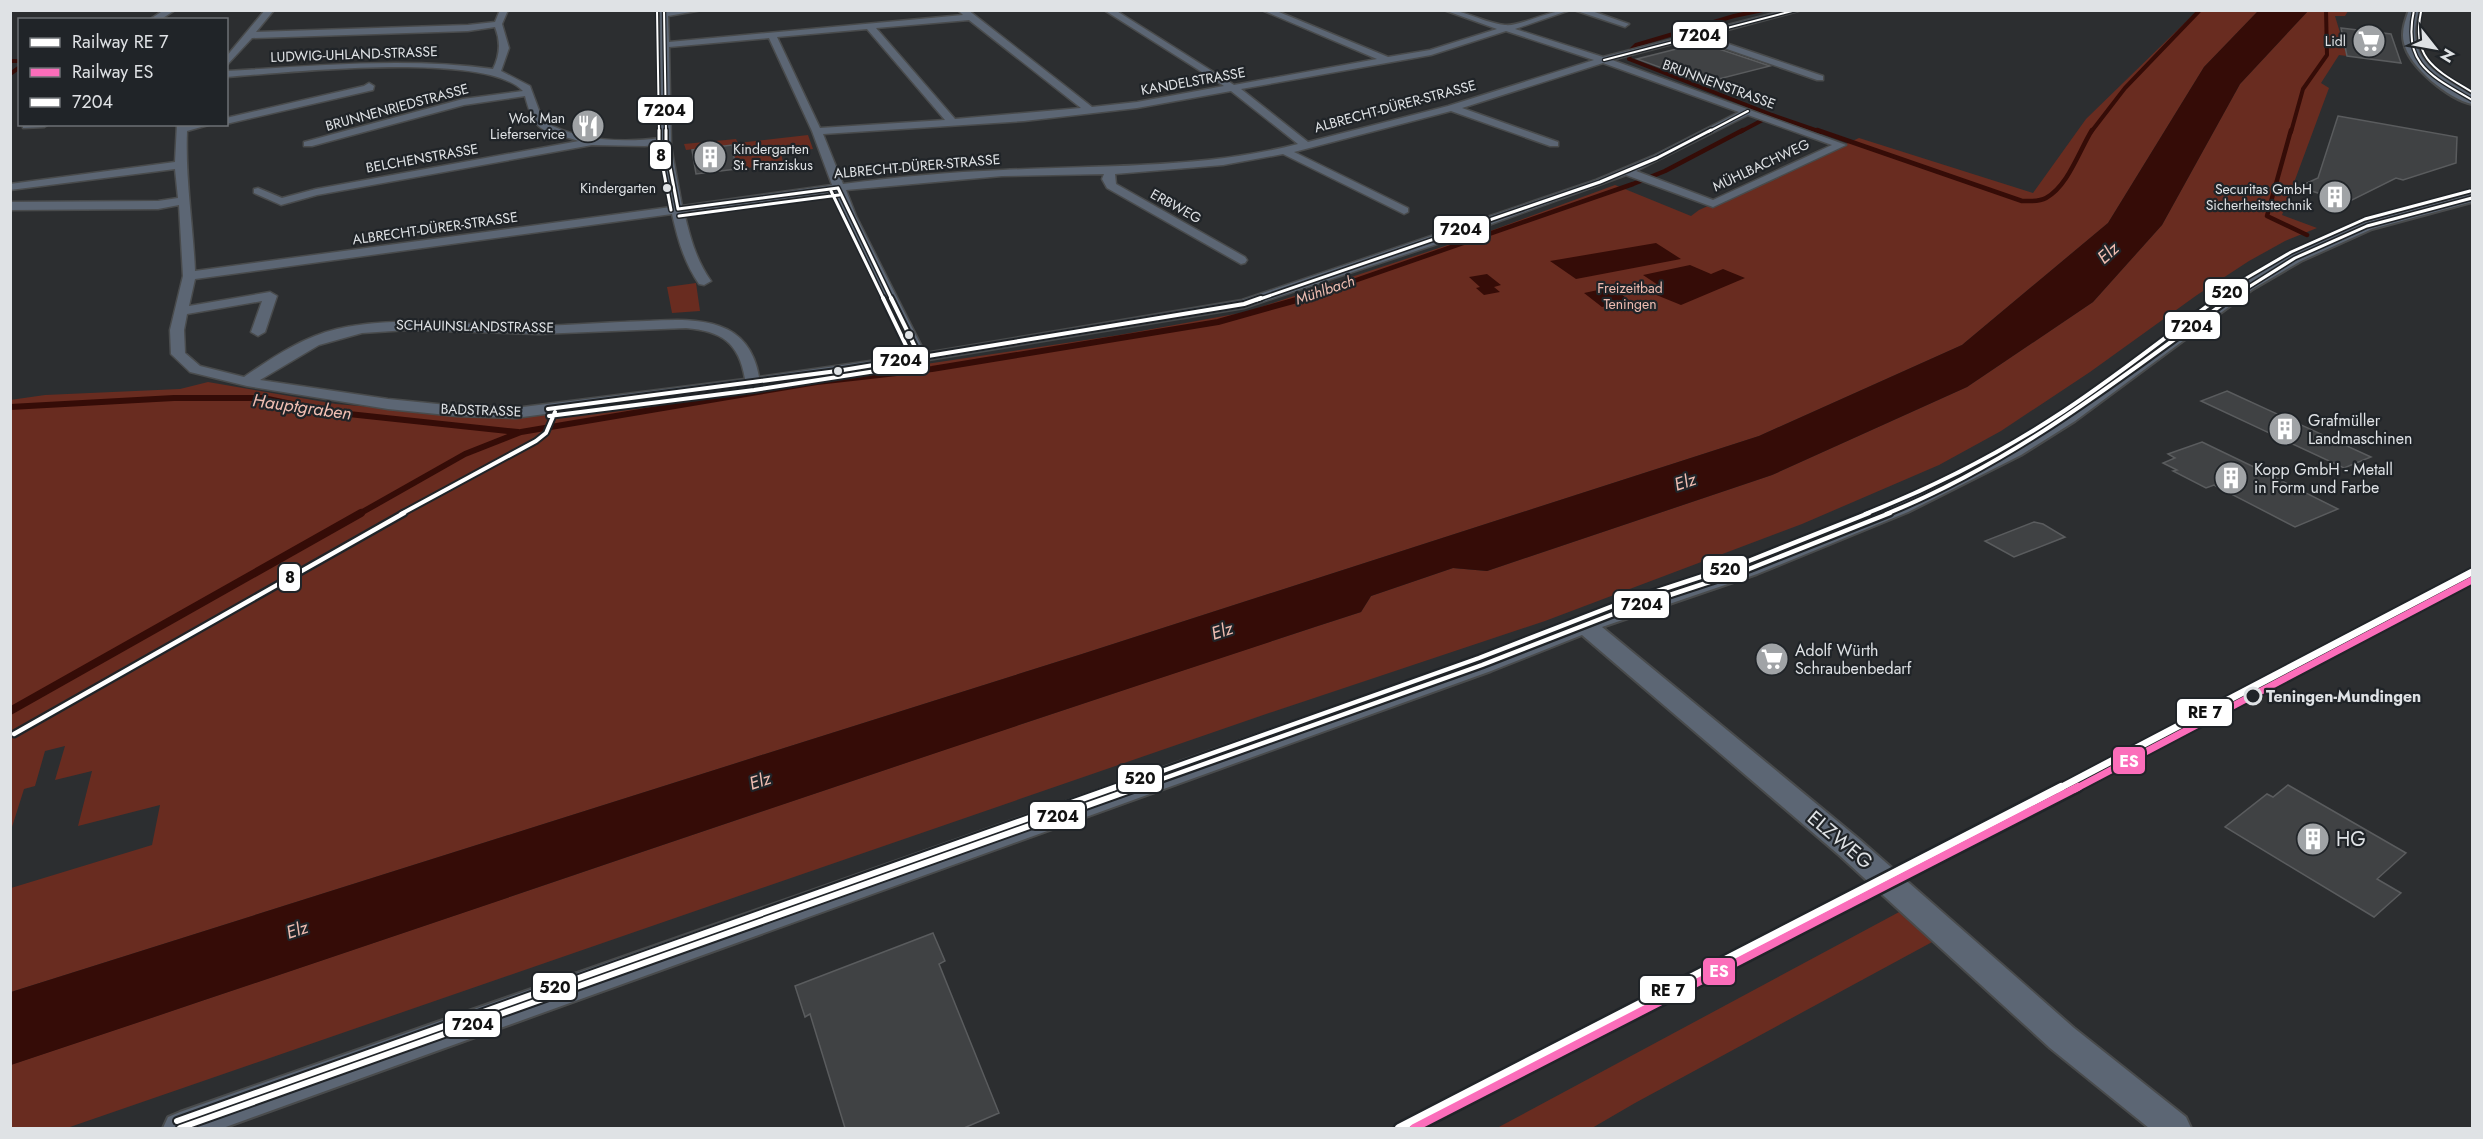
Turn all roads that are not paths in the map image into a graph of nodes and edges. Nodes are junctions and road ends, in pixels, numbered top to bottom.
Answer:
1 (171, 10) edge
2 (270, 10) edge
3 (504, 10) edge
4 (698, 10) edge
5 (962, 10) edge
6 (1108, 10) edge
7 (1266, 10) edge
8 (1448, 10) edge
9 (1566, 10) edge
10 (1578, 10) edge
11 (1798, 10) edge
12 (2414, 10) edge
13 (664, 12) edge
14 (970, 17) junction
15 (157, 18) edge
16 (498, 24) junction
17 (1625, 24) dead end
18 (870, 27) junction
19 (1507, 29) junction
20 (250, 35) junction
21 (772, 36) junction
22 (1696, 36) junction
23 (664, 45) junction
24 (1604, 60) junction
25 (228, 61) edge
26 (1388, 61) junction
27 (496, 72) junction
28 (228, 74) edge
29 (1820, 78) dead end
30 (369, 86) dead end
31 (1233, 87) junction
32 (528, 93) junction
33 (2472, 100) edge
34 (1452, 108) junction
35 (1091, 111) junction
36 (1754, 113) junction
37 (228, 121) edge
38 (954, 124) junction
39 (182, 127) edge
40 (817, 131) junction
41 (666, 140) junction
42 (593, 142) junction
43 (308, 144) dead end
44 (1554, 144) dead end
45 (1841, 145) joint
46 (1307, 146) junction
47 (1284, 151) junction
48 (180, 165) junction
49 (1110, 171) junction
50 (1631, 174) junction
51 (10, 187) edge
52 (838, 188) junction
53 (258, 191) dead end
54 (2472, 198) edge
55 (184, 201) junction
56 (10, 206) edge
57 (678, 209) junction
58 (1404, 210) dead end
59 (1241, 260) dead end
60 (189, 276) junction
61 (704, 281) dead end
62 (182, 311) junction
63 (258, 333) dead end
64 (920, 357) junction
65 (247, 382) junction
66 (753, 383) junction
67 (1584, 624) junction
68 (180, 1128) edge
69 (2174, 1128) edge

1 - 15 street
2 - 20 street
3 - 16 street
4 - 13 street
5 - 14 street
6 - 31 street
7 - 26 street
8 - 19 street, BRUNNENSTRASSE
9 - 19 street, KANDELSTRASSE
10 - 17 street
11 - 22 street, ALBRECHT-DÜRER-STRASSE
12 - 33 street
13 - 23 street
14 - 18 street
14 - 35 street
16 - 20 street
16 - 27 street
18 - 21 street
18 - 38 street
19 - 24 street, BRUNNENSTRASSE
19 - 26 street, KANDELSTRASSE
20 - 25 street
21 - 23 street
21 - 40 street
22 - 24 street, ALBRECHT-DÜRER-STRASSE
22 - 29 street
23 - 41 street
24 - 34 street, ALBRECHT-DÜRER-STRASSE
24 - 36 street, BRUNNENSTRASSE
26 - 31 street, KANDELSTRASSE
27 - 28 street, LUDWIG-UHLAND-STRASSE
27 - 32 street, LUDWIG-UHLAND-STRASSE
30 - 37 street
31 - 35 street, KANDELSTRASSE
31 - 46 street
32 - 42 street
32 - 43 street, BRUNNENRIEDSTRASSE
34 - 44 street
34 - 46 street, ALBRECHT-DÜRER-STRASSE
35 - 38 street, KANDELSTRASSE
36 - 45 street, BRUNNENSTRASSE
36 - 50 street, BADSTRASSE
38 - 40 street, KANDELSTRASSE
39 - 48 street
40 - 52 street
41 - 42 street
41 - 57 street
42 - 53 street, BELCHENSTRASSE
45 - 50 street, MÜHLBACHWEG
46 - 47 street, ALBRECHT-DÜRER-STRASSE
47 - 49 street, ALBRECHT-DÜRER-STRASSE
47 - 58 street
48 - 51 street
48 - 55 street
49 - 52 street, ALBRECHT-DÜRER-STRASSE
49 - 59 street, ERBWEG
50 - 64 street, BADSTRASSE
52 - 57 street, ALBRECHT-DÜRER-STRASSE
52 - 64 street
54 - 67 street
55 - 56 street
55 - 60 street
57 - 60 street, ALBRECHT-DÜRER-STRASSE
57 - 61 street
60 - 62 street
62 - 63 street
62 - 65 street, BADSTRASSE
64 - 66 street, BADSTRASSE
65 - 66 street, BADSTRASSE
65 - 66 street, SCHAUINSLANDSTRASSE
67 - 68 street
67 - 69 street, ELZWEG

